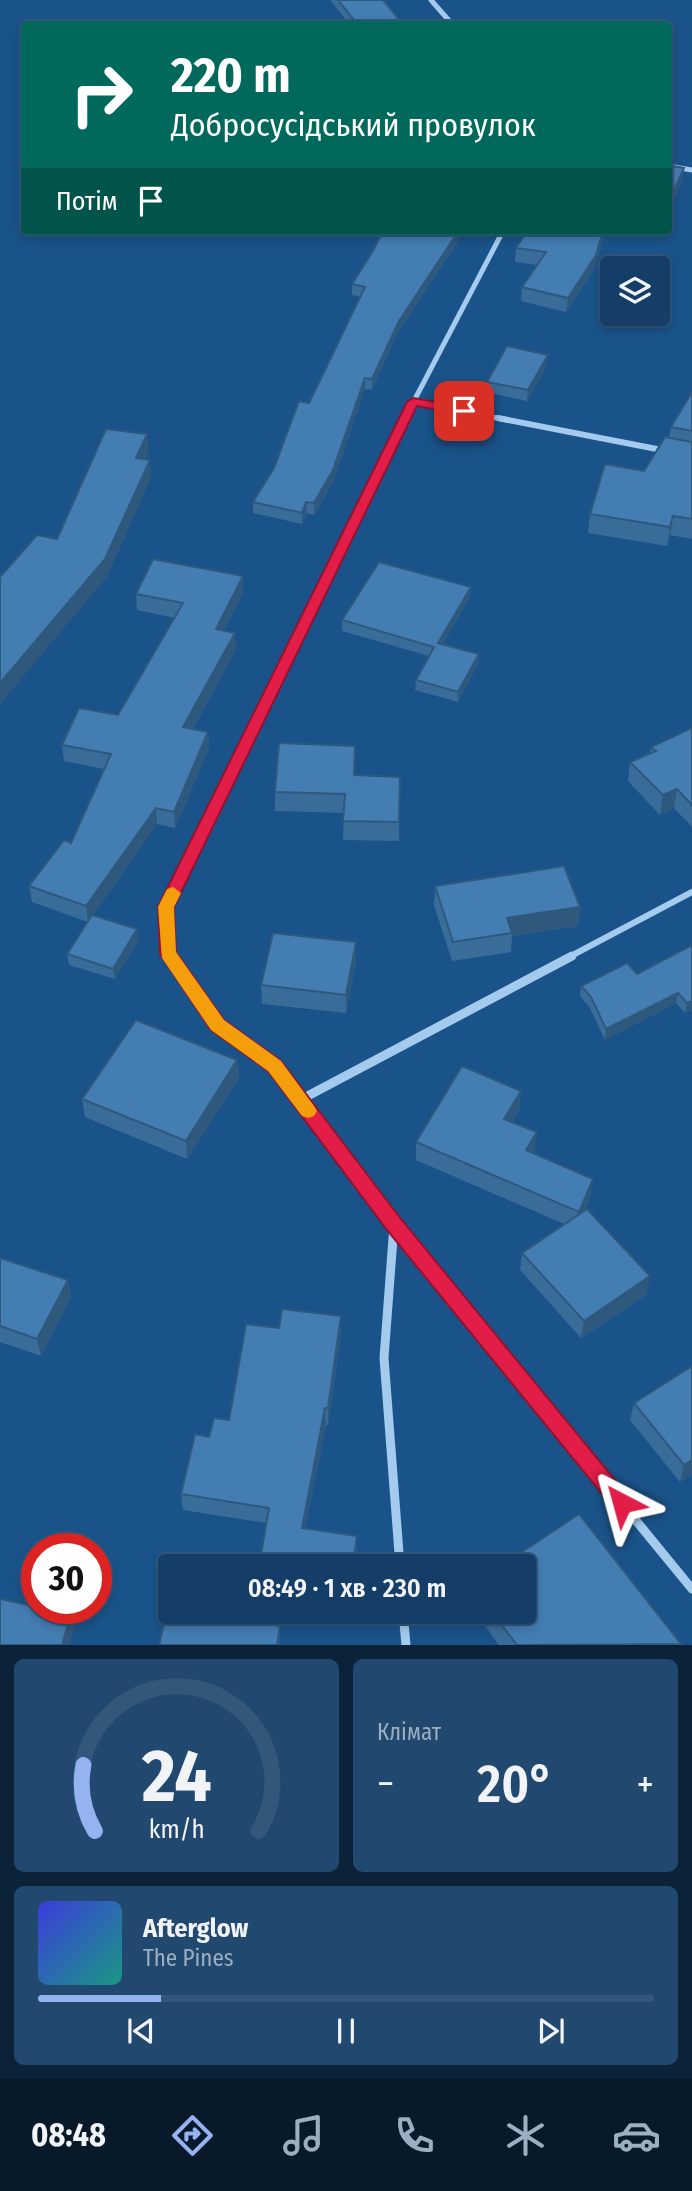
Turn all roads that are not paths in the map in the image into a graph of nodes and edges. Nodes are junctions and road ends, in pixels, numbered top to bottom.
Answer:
1 (431, 0) edge
2 (449, 21) edge
3 (672, 167) edge
4 (692, 170) edge
5 (501, 235) edge
6 (413, 402) junction
7 (679, 453) edge
8 (692, 892) edge
9 (300, 1100) junction
10 (394, 1225) junction
11 (399, 1554) edge
12 (692, 1589) edge
13 (404, 1624) edge
14 (406, 1645) edge

1 - 2 street
3 - 4 street
5 - 6 street
6 - 7 street
6 - 9 street
8 - 9 street
9 - 10 street
10 - 11 street
10 - 12 street
13 - 14 street

